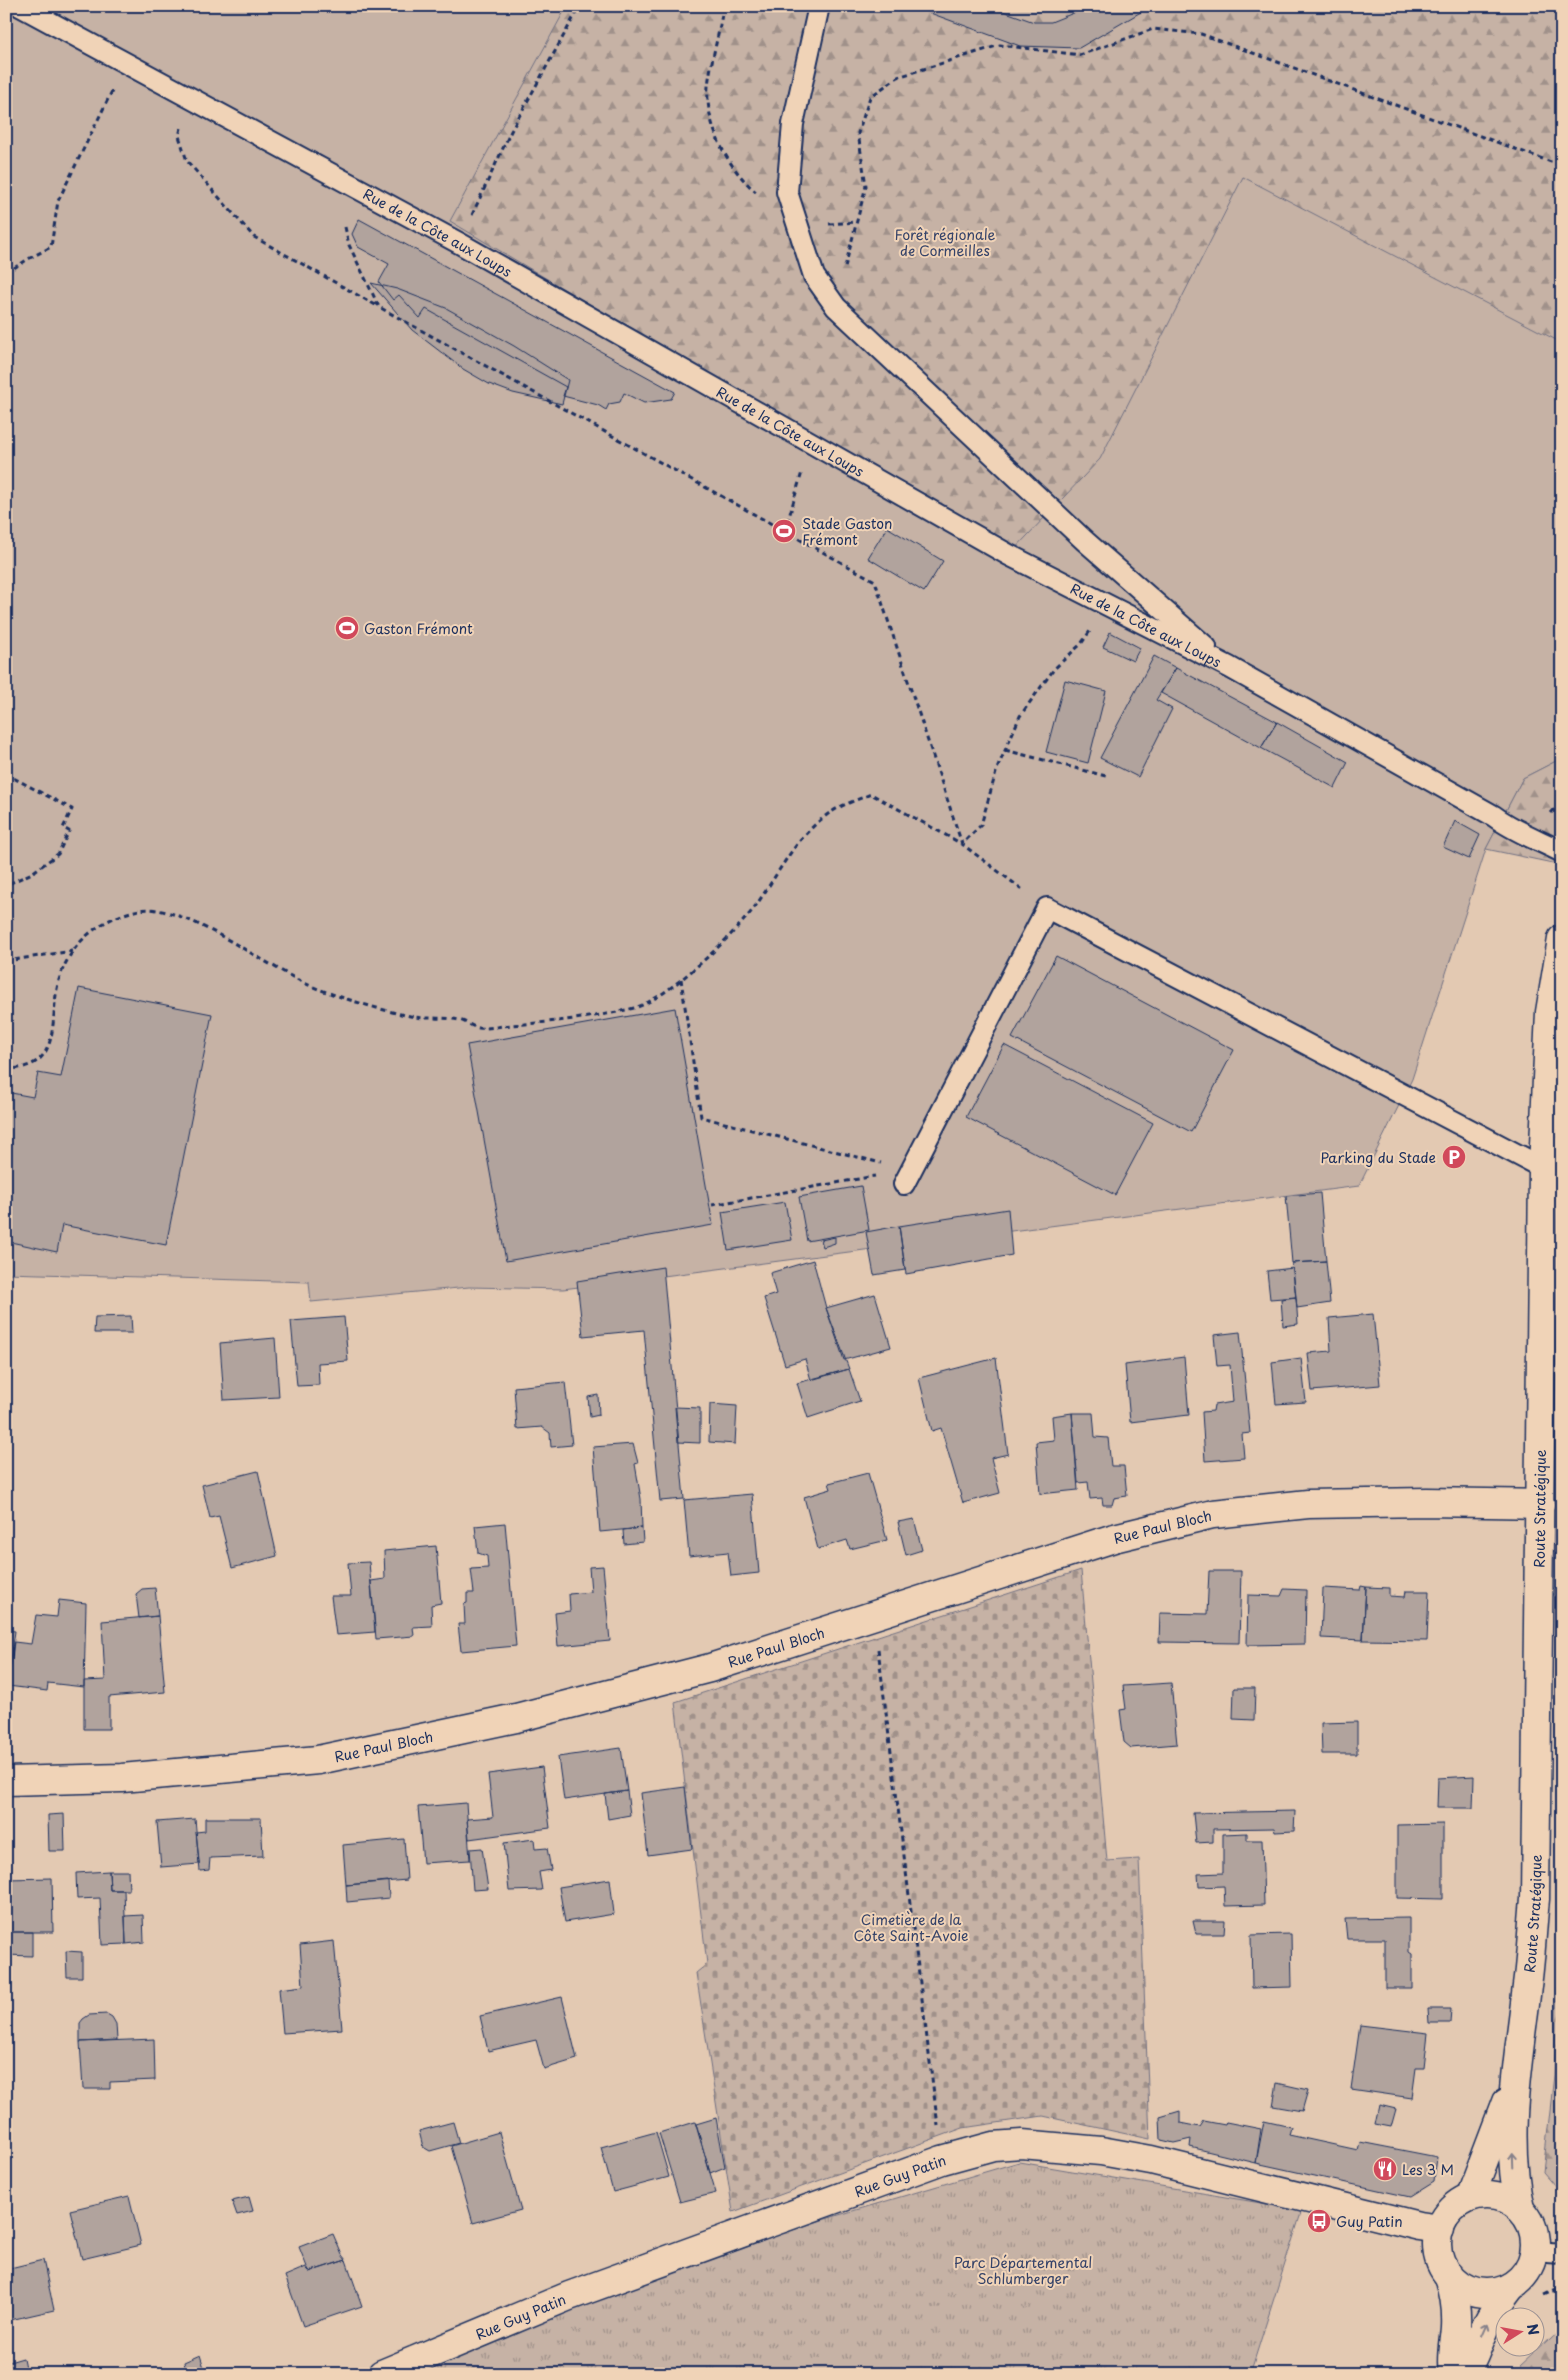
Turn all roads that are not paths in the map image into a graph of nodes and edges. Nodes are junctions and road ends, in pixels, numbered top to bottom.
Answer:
1 (20, 6) edge
2 (819, 6) edge
3 (1229, 667) junction
4 (1562, 852) edge
5 (1562, 939) edge
6 (1543, 1168) junction
7 (907, 1177) road end
8 (1540, 1504) junction
9 (6, 1781) edge
10 (1515, 2077) junction
11 (1470, 2197) junction
12 (1520, 2208) junction
13 (1440, 2229) junction
14 (1535, 2252) junction
15 (1562, 2254) edge
16 (1449, 2276) junction
17 (1511, 2287) junction
18 (382, 2374) edge
19 (1454, 2374) edge
20 (1464, 2374) edge

1 - 3 lane, Rue de la Côte aux Loups
2 - 3 lane
3 - 4 lane, Rue de la Côte aux Loups
5 - 6 street, Route Stratégique
6 - 7 lane
6 - 8 street, Route Stratégique
8 - 9 street, Rue Paul Bloch
8 - 10 street, Route Stratégique
10 - 11 street, Route Stratégique
12 -> 10 street, Route Stratégique
11 - 12 street
11 - 13 street
12 - 14 street
13 - 16 street
13 - 18 street, Rue Guy Patin
14 - 15 lane
14 - 17 street
16 - 17 street
16 - 19 street
20 -> 17 street

